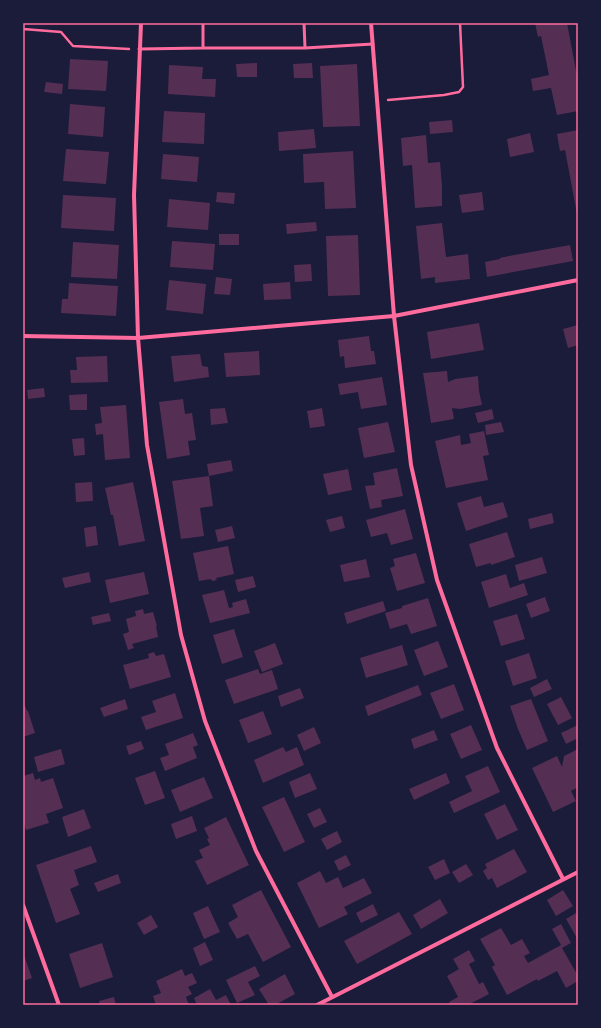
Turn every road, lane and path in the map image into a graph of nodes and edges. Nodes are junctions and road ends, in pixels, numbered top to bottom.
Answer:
1 (141, 23) edge
2 (203, 23) edge
3 (304, 23) edge
4 (371, 23) edge
5 (460, 23) edge
6 (23, 29) edge
7 (373, 44) junction
8 (203, 48) junction
9 (305, 48) junction
10 (139, 49) junction
11 (377, 101) junction
12 (578, 280) edge
13 (394, 316) junction
14 (23, 336) edge
15 (138, 338) junction
16 (578, 872) edge
17 (563, 879) junction
18 (23, 905) edge
19 (332, 997) junction
20 (59, 1005) edge
21 (317, 1005) edge

1 - 10 street
2 - 8 lane
3 - 9 lane
4 - 7 street
5 - 11 path
6 - 10 path
7 - 9 lane
7 - 11 street
8 - 9 lane
8 - 10 lane
10 - 15 street
11 - 13 street
12 - 13 street
13 - 15 street
13 - 17 street
14 - 15 street
15 - 19 street
16 - 17 street
17 - 19 street
18 - 20 street
19 - 21 street

